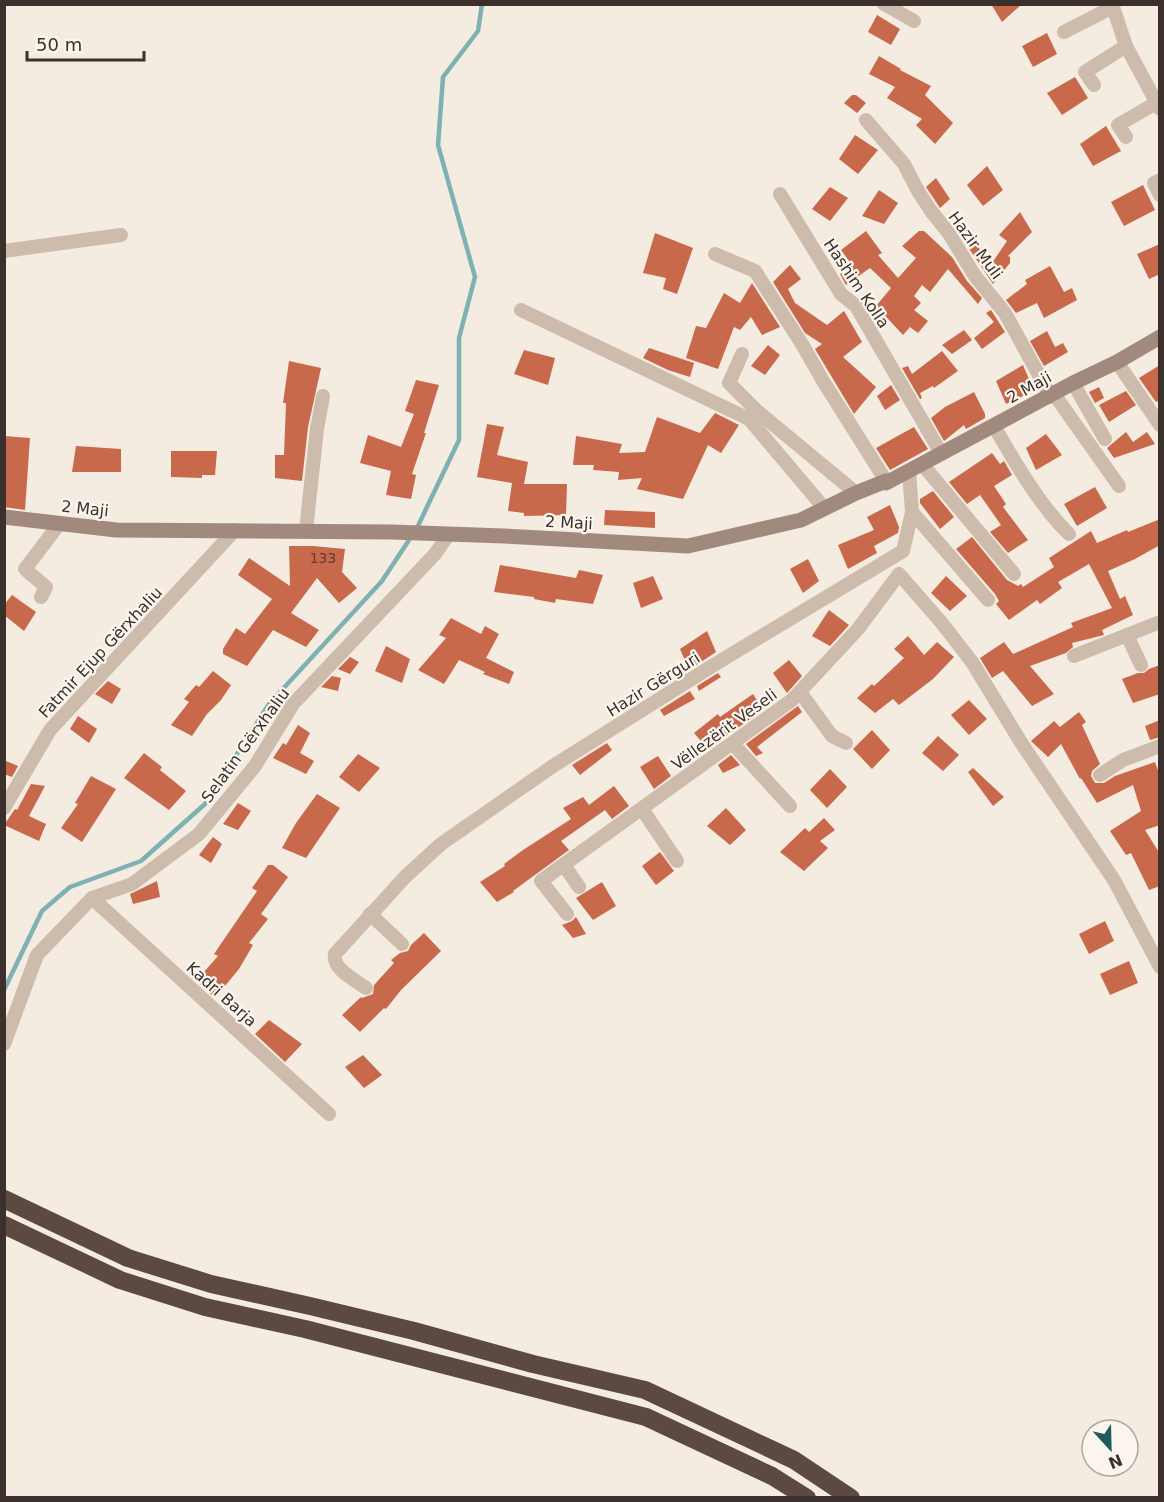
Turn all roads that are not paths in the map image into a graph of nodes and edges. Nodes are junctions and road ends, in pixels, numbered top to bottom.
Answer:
1 (884, 4) edge
2 (1113, 6) edge
3 (914, 21) dead end
4 (1064, 32) dead end
5 (1126, 46) junction
6 (1094, 86) dead end
7 (1158, 106) edge
8 (866, 120) dead end
9 (1126, 138) dead end
10 (1160, 180) edge
11 (780, 194) dead end
12 (1160, 195) edge
13 (120, 235) dead end
14 (4, 251) edge
15 (715, 254) dead end
16 (521, 310) dead end
17 (1160, 337) edge
18 (742, 354) dead end
19 (1118, 362) junction
20 (1073, 383) junction
21 (1052, 395) junction
22 (323, 396) dead end
23 (1160, 425) edge
24 (994, 426) junction
25 (1105, 440) dead end
26 (941, 453) junction
27 (916, 468) junction
28 (886, 481) junction
29 (1119, 486) dead end
30 (856, 493) junction
31 (825, 509) junction
32 (912, 512) junction
33 (4, 517) edge
34 (60, 523) junction
35 (235, 530) junction
36 (306, 530) junction
37 (449, 534) junction
38 (1069, 534) dead end
39 (903, 551) junction
40 (898, 574) junction
41 (1014, 574) dead end
42 (41, 597) dead end
43 (988, 600) dead end
44 (1160, 622) edge
45 (1127, 635) junction
46 (1074, 656) dead end
47 (1141, 665) dead end
48 (800, 692) junction
49 (846, 743) dead end
50 (733, 744) junction
51 (1160, 746) edge
52 (1100, 776) dead end
53 (790, 806) dead end
54 (4, 808) edge
55 (642, 809) junction
56 (677, 861) dead end
57 (564, 865) junction
58 (579, 887) dead end
59 (92, 898) junction
60 (370, 914) junction
61 (567, 914) dead end
62 (402, 944) dead end
63 (1160, 967) edge
64 (366, 987) dead end
65 (4, 1044) edge
66 (329, 1114) dead end
67 (4, 1199) edge
68 (4, 1225) edge
69 (807, 1497) edge
70 (851, 1497) edge

1 - 3 street
2 - 4 street
2 - 5 street
5 - 6 street
5 - 7 street
7 - 9 street
8 - 21 street, Hazir Muli
10 - 12 street
11 - 26 street, Hashim Kolla
13 - 14 street
15 - 28 street
16 - 31 street
17 - 19 street, 2 Maji
18 - 30 street
19 - 20 street, 2 Maji
19 - 23 street
20 - 21 street, 2 Maji
20 - 25 street
21 - 24 street, 2 Maji
21 - 29 street, Hazir Muli
22 - 36 street
24 - 26 street, 2 Maji
24 - 38 street
26 - 27 street, 2 Maji
27 - 28 street, 2 Maji
27 - 32 street
27 - 41 street
28 - 30 street, 2 Maji
30 - 31 street, 2 Maji
31 - 37 street, 2 Maji
32 - 39 street
32 - 43 street
33 - 34 street, 2 Maji
34 - 35 street, 2 Maji
34 - 42 street
35 - 36 street, 2 Maji
35 - 54 street, Fatmir Ejup Gërxhaliu
36 - 37 street, 2 Maji
37 - 59 street, Selatin Gërxhaliu
39 - 40 street, Vëllezërit Veseli
39 - 60 street, Hazir Gërguri
40 - 48 street, Vëllezërit Veseli
40 - 63 street
44 - 45 street
45 - 46 street
45 - 47 street
48 - 49 street
48 - 50 street, Vëllezërit Veseli
50 - 53 street
50 - 55 street, Vëllezërit Veseli
51 - 52 street
55 - 56 street
55 - 57 street, Vëllezërit Veseli
57 - 58 street
57 - 61 street, Vëllezërit Veseli
59 - 65 street, Selatin Gërxhaliu
59 - 66 street, Kadri Barja
60 - 62 street
60 - 64 street, Hazir Gërguri
67 - 70 highway
68 - 69 highway

